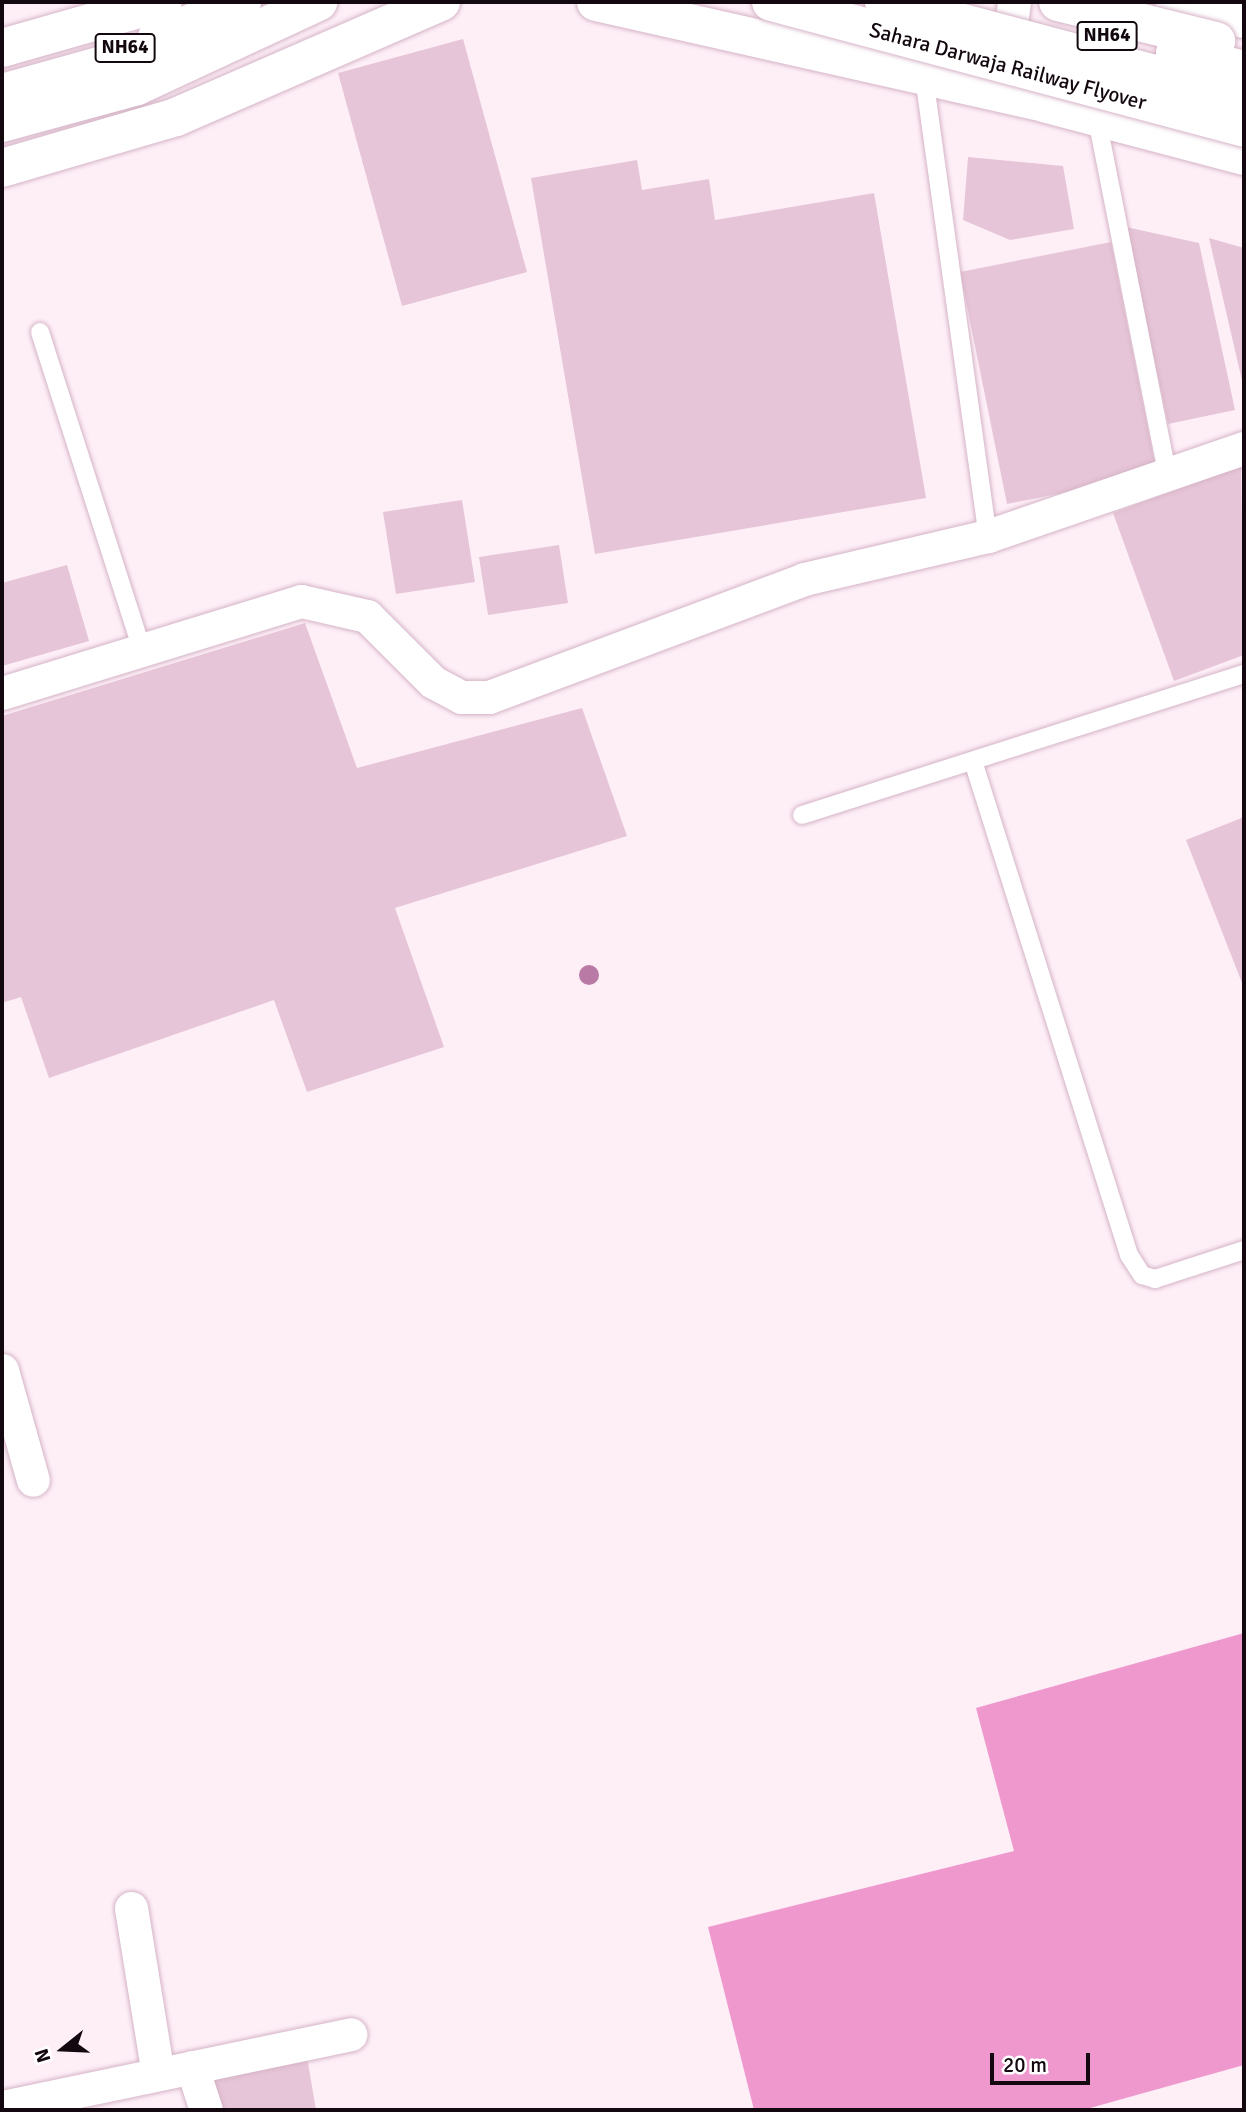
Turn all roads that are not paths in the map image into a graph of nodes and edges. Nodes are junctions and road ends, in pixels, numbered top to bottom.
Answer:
1 (78, 2) edge
2 (163, 2) edge
3 (242, 2) edge
4 (280, 2) edge
5 (318, 2) edge
6 (440, 2) edge
7 (596, 2) edge
8 (771, 2) edge
9 (884, 2) edge
10 (970, 2) edge
11 (1014, 2) edge
12 (1058, 2) edge
13 (1080, 2) edge
14 (1174, 2) edge
15 (1244, 19) edge
16 (2, 23) edge
17 (2, 48) edge
18 (1244, 48) edge
19 (1244, 70) edge
20 (924, 77) junction
21 (2, 78) edge
22 (2, 93) edge
23 (1001, 93) junction
24 (1244, 98) edge
25 (1080, 114) junction
26 (2, 123) edge
27 (1244, 128) edge
28 (1244, 156) edge
29 (2, 168) edge
30 (40, 332) dead end
31 (1244, 448) edge
32 (1168, 478) junction
33 (988, 536) junction
34 (142, 649) junction
35 (1244, 674) edge
36 (2, 693) edge
37 (973, 761) junction
38 (802, 815) dead end
39 (1244, 1251) edge
40 (2, 1370) edge
41 (33, 1480) dead end
42 (131, 1908) dead end
43 (350, 2034) dead end
44 (192, 2067) junction
45 (158, 2074) junction
46 (113, 2097) edge
47 (2, 2106) edge
48 (206, 2110) edge

1 - 16 main road
2 - 17 main road, NH64
3 - 21 main road, NH64
4 - 22 main road
5 - 26 main road
6 - 29 main road
7 - 20 main road
8 - 27 main road, Sahara Darwaja Railway Flyover, bridge
9 - 24 main road, bridge
10 - 19 main road, NH64, bridge
11 - 23 street
12 - 18 main road, NH64, bridge
13 - 25 street
14 - 15 main road
20 - 23 main road
20 - 33 lane
23 - 25 main road
25 - 28 main road
25 - 32 lane
30 - 34 lane
31 - 32 street
32 - 33 street
33 - 34 street
34 - 36 street
35 - 37 lane
37 - 38 lane
37 - 39 lane
40 - 41 street
42 - 45 street
43 - 44 street
44 - 45 street
44 - 48 street
45 - 46 street
46 - 47 street

